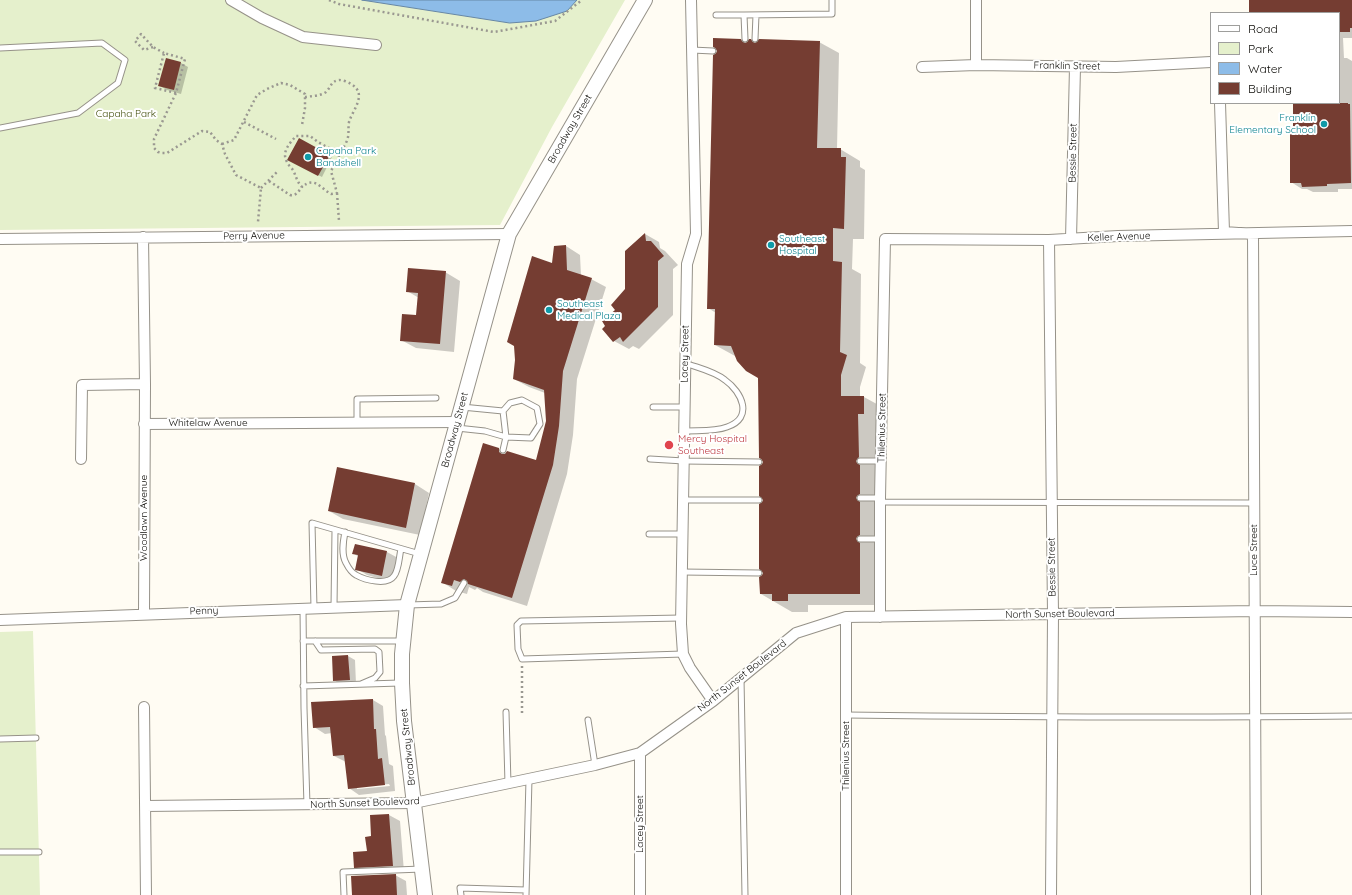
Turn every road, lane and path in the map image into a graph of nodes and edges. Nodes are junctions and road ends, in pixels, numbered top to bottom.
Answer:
1 (230, 0) edge
2 (329, 0) edge
3 (582, 0) edge
4 (644, 0) edge
5 (691, 0) edge
6 (832, 0) edge
7 (976, 0) edge
8 (716, 15) dead end
9 (744, 15) junction
10 (756, 15) junction
11 (745, 39) dead end
12 (755, 39) dead end
13 (376, 45) dead end
14 (153, 47) junction
15 (0, 48) edge
16 (692, 50) junction
17 (713, 51) dead end
18 (164, 53) junction
19 (1210, 62) edge
20 (976, 65) junction
21 (1075, 66) junction
22 (922, 67) dead end
23 (326, 92) junction
24 (176, 93) junction
25 (305, 97) junction
26 (328, 97) dead end
27 (1220, 104) edge
28 (244, 122) junction
29 (302, 125) dead end
30 (0, 128) edge
31 (276, 139) dead end
32 (222, 144) junction
33 (340, 154) junction
34 (278, 171) dead end
35 (269, 181) junction
36 (302, 187) junction
37 (261, 188) junction
38 (337, 193) junction
39 (339, 221) dead end
40 (258, 222) dead end
41 (1352, 232) edge
42 (509, 234) junction
43 (1253, 234) junction
44 (143, 238) junction
45 (0, 239) edge
46 (885, 239) joint
47 (1071, 239) junction
48 (1049, 240) junction
49 (685, 363) junction
50 (145, 384) junction
51 (436, 398) dead end
52 (462, 407) junction
53 (653, 407) dead end
54 (684, 407) junction
55 (503, 411) junction
56 (357, 422) junction
57 (144, 424) junction
58 (457, 425) junction
59 (684, 431) junction
60 (506, 437) junction
61 (503, 450) dead end
62 (81, 458) dead end
63 (650, 459) dead end
64 (684, 461) junction
65 (860, 461) dead end
66 (882, 461) junction
67 (759, 462) dead end
68 (860, 498) dead end
69 (683, 500) junction
70 (759, 500) dead end
71 (880, 500) junction
72 (1051, 503) junction
73 (1254, 503) junction
74 (335, 530) junction
75 (345, 532) junction
76 (649, 534) dead end
77 (682, 534) junction
78 (860, 539) dead end
79 (880, 539) junction
80 (401, 549) junction
81 (421, 554) junction
82 (682, 572) junction
83 (760, 573) dead end
84 (464, 583) dead end
85 (407, 605) junction
86 (334, 607) junction
87 (302, 608) junction
88 (314, 608) junction
89 (1255, 610) junction
90 (1352, 612) edge
91 (144, 613) junction
92 (1052, 615) junction
93 (880, 616) junction
94 (846, 617) junction
95 (681, 618) junction
96 (0, 620) edge
97 (303, 641) junction
98 (314, 641) junction
99 (404, 641) junction
100 (683, 654) junction
101 (522, 659) junction
102 (741, 678) junction
103 (402, 683) junction
104 (361, 684) junction
105 (303, 686) junction
106 (713, 701) junction
107 (144, 707) dead end
108 (506, 712) dead end
109 (522, 713) dead end
110 (846, 715) junction
111 (1352, 716) edge
112 (1052, 717) junction
113 (1255, 717) junction
114 (588, 720) dead end
115 (36, 738) dead end
116 (0, 739) edge
117 (640, 753) junction
118 (596, 765) junction
119 (529, 779) junction
120 (508, 784) junction
121 (414, 803) junction
122 (308, 804) junction
123 (145, 806) junction
124 (0, 852) edge
125 (39, 852) dead end
126 (422, 869) junction
127 (526, 893) edge
128 (146, 895) edge
129 (344, 895) edge
130 (426, 895) edge
131 (461, 895) edge
132 (640, 895) edge
133 (745, 895) edge
134 (846, 895) edge
135 (1051, 895) edge
136 (1256, 895) edge

1 - 13 street
2 - 3 path
4 - 42 main road, Broadway Street
5 - 16 street, Lacey Street
6 - 10 lane
7 - 20 street
8 - 9 lane
9 - 10 lane
9 - 11 lane
10 - 12 lane
14 - 14 path
14 - 18 path
15 - 30 lane
16 - 17 lane
16 - 49 street, Lacey Street
18 - 24 path
18 - 24 path
19 - 21 street, Franklin Street
20 - 21 street, Franklin Street
20 - 22 street, Franklin Street
21 - 47 street, Bessie Street
23 - 25 path
23 - 26 path
23 - 33 path
24 - 32 path
25 - 28 path
25 - 29 path
27 - 43 street
28 - 31 path
28 - 32 path
32 - 37 path
33 - 36 path
33 - 38 path
34 - 35 path
35 - 36 path
35 - 37 path
36 - 38 path
37 - 40 path
38 - 39 path
41 - 43 street, Keller Avenue
42 - 44 street, Perry Avenue
42 - 52 main road, Broadway Street
43 - 47 street, Keller Avenue
43 - 73 street, Luce Street
44 - 45 street, Perry Avenue
44 - 50 street
46 - 48 street, Keller Avenue
46 - 66 street, Thilenius Street
47 - 48 street, Keller Avenue
48 - 72 street, Bessie Street
49 - 54 street, Lacey Street
49 - 59 lane
50 - 57 street
50 - 62 street
51 - 56 lane
52 - 55 lane
52 - 58 main road, Broadway Street
53 - 54 lane
54 - 59 street, Lacey Street
55 - 60 lane
55 - 60 lane
56 - 57 street, Whitelaw Avenue
56 - 58 street, Whitelaw Avenue
57 - 91 street, Woodlawn Avenue
58 - 60 lane
58 - 81 main road, Broadway Street
59 - 64 street, Lacey Street
60 - 61 lane
63 - 64 lane
64 - 67 lane
64 - 69 street, Lacey Street
65 - 66 lane
66 - 71 street, Thilenius Street
68 - 71 lane
69 - 70 lane
69 - 77 street, Lacey Street
71 - 72 lane
71 - 79 street, Thilenius Street
72 - 73 lane
72 - 92 street, Bessie Street
73 - 89 street, Luce Street
74 - 75 lane
74 - 86 lane
74 - 88 lane
75 - 80 lane
75 - 80 lane
76 - 77 lane
77 - 82 street, Lacey Street
78 - 79 lane
79 - 93 street, Thilenius Street
80 - 81 lane
81 - 85 main road, Broadway Street
82 - 83 lane
82 - 95 street, Lacey Street
84 - 85 lane
85 - 86 street, Penny
85 - 99 main road, Broadway Street
86 - 88 street, Penny
87 - 88 street, Penny
87 - 91 street, Penny
87 - 97 lane
89 - 90 street, North Sunset Boulevard
89 - 92 street, North Sunset Boulevard
89 - 113 street, Luce Street
91 - 96 street, Penny
92 - 93 street, North Sunset Boulevard
92 - 112 street, Bessie Street
93 - 94 street, North Sunset Boulevard
94 - 102 street, North Sunset Boulevard
94 - 110 street, Thilenius Street
95 - 100 street, Lacey Street
95 - 101 lane
97 - 98 lane
97 - 105 lane
98 - 99 lane
98 - 104 lane
99 - 103 main road, Broadway Street
100 - 101 lane
100 - 106 street, Lacey Street
101 - 109 path
102 - 106 street, North Sunset Boulevard
102 - 133 lane
103 - 104 lane
103 - 121 main road, Broadway Street
104 - 105 lane
105 - 122 lane
106 - 117 street, North Sunset Boulevard
107 - 123 street
108 - 120 lane
110 - 112 lane
110 - 134 street, Thilenius Street
111 - 113 lane
112 - 113 lane
112 - 135 street, Bessie Street
113 - 136 street, Luce Street
114 - 118 lane
115 - 116 lane
117 - 118 street, North Sunset Boulevard
117 - 132 street, Lacey Street
118 - 119 street, North Sunset Boulevard
119 - 120 street, North Sunset Boulevard
119 - 127 lane
120 - 121 street, North Sunset Boulevard
121 - 122 street, North Sunset Boulevard
121 - 126 main road, Broadway Street
122 - 123 street, North Sunset Boulevard
123 - 128 street
124 - 125 lane
126 - 129 lane
126 - 130 main road, Broadway Street
127 - 131 lane

